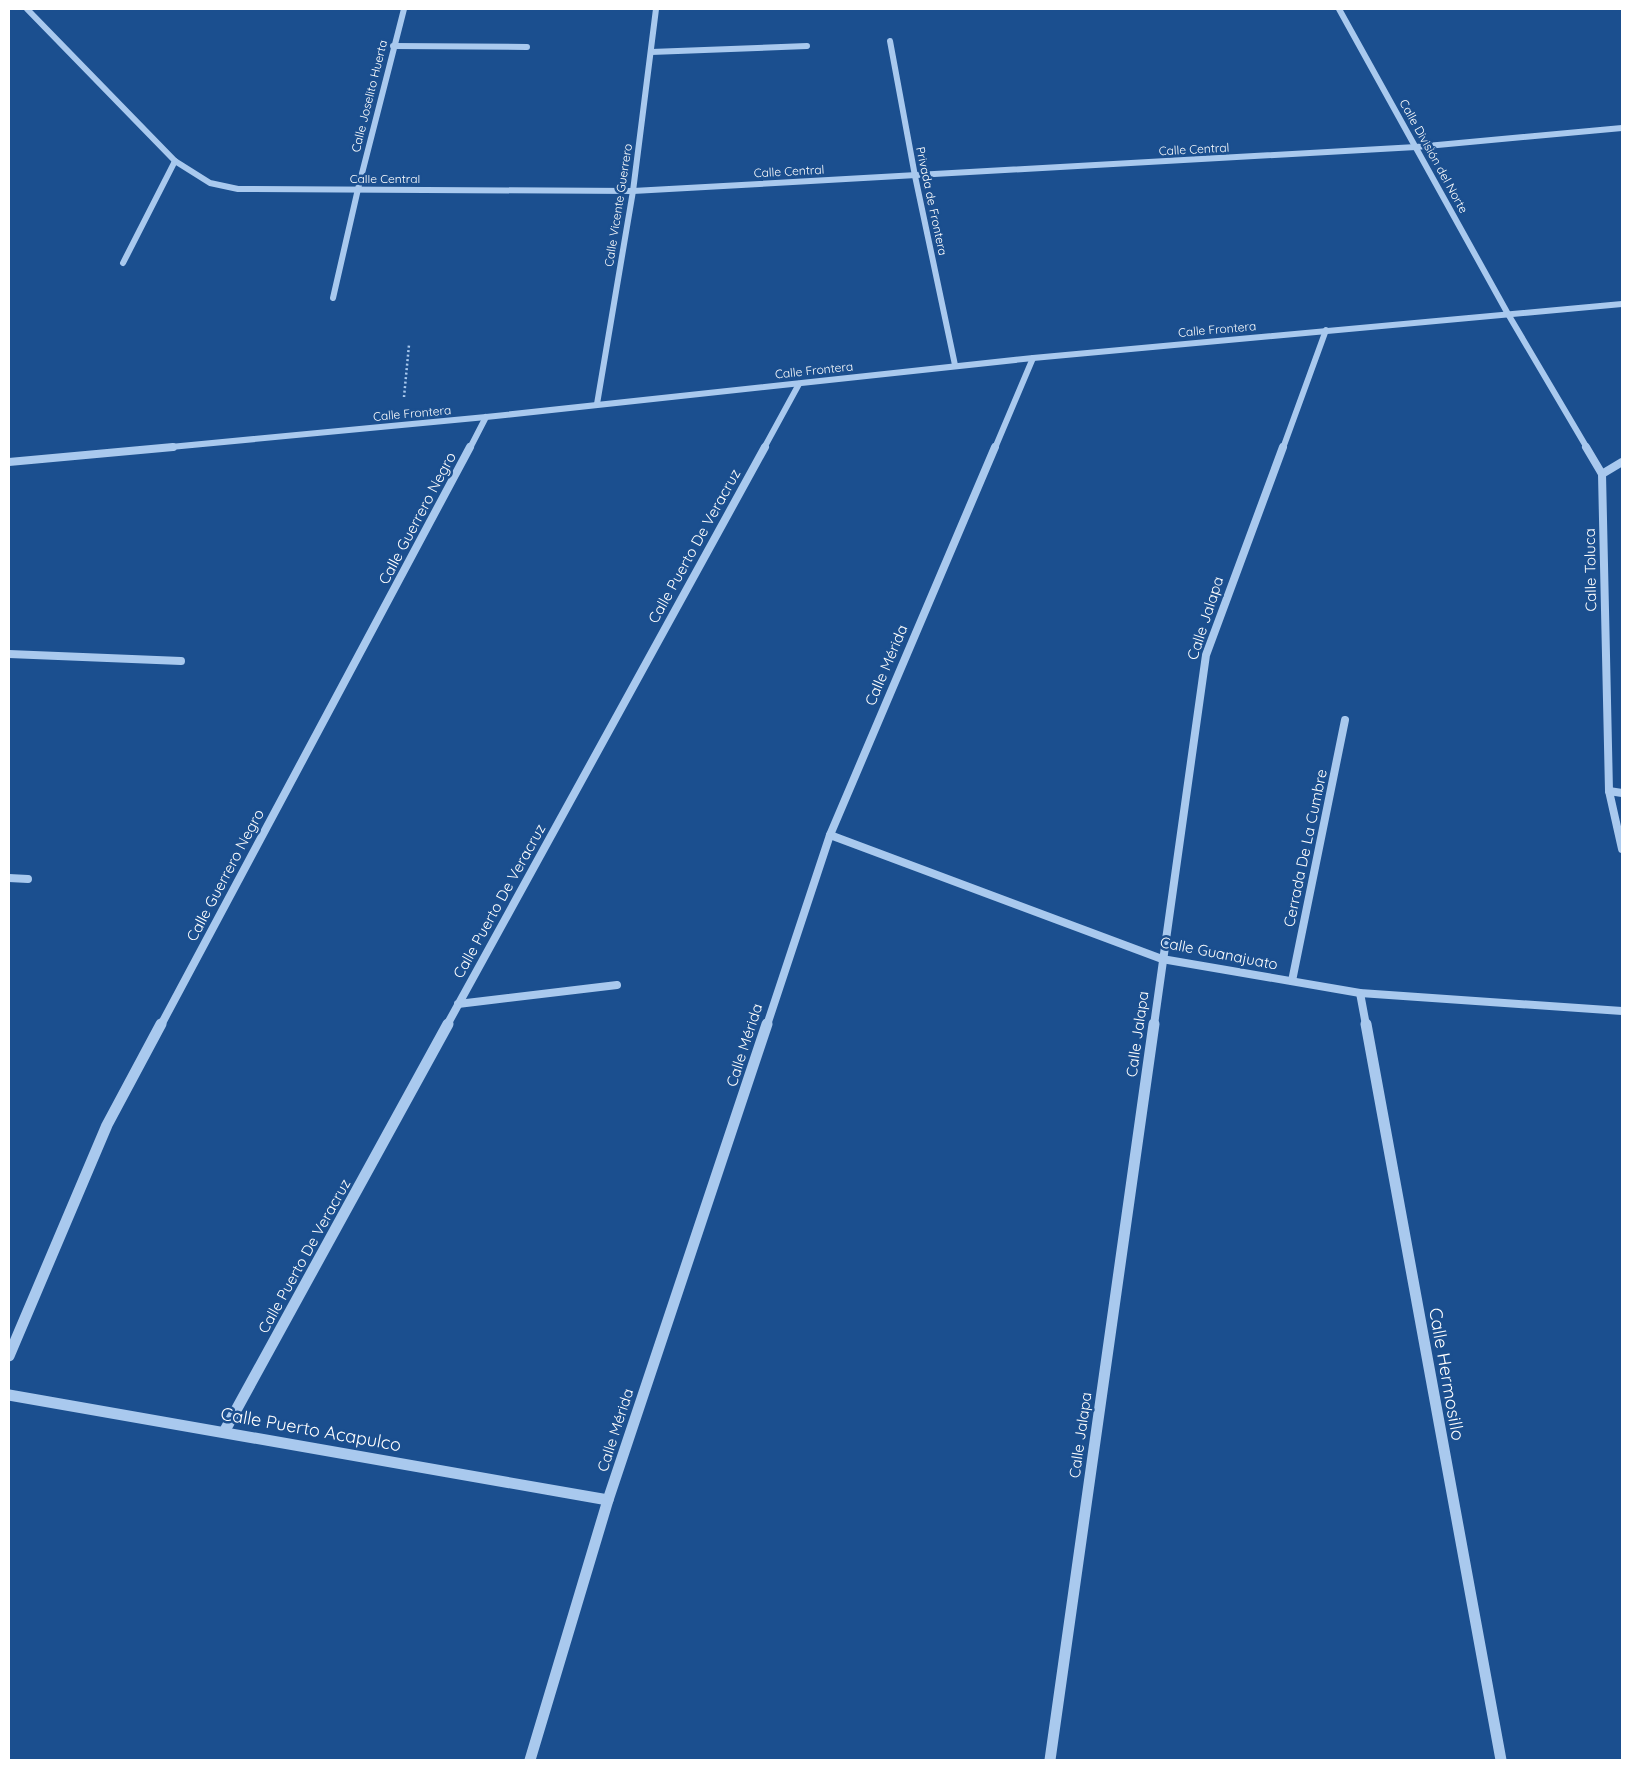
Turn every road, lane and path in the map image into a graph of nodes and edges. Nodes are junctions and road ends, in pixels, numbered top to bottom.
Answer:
1 (28, 9) edge
2 (404, 9) edge
3 (656, 9) edge
4 (1339, 9) edge
5 (890, 41) dead end
6 (393, 46) junction
7 (807, 46) dead end
8 (527, 47) dead end
9 (651, 52) junction
10 (1622, 128) edge
11 (1416, 147) junction
12 (175, 161) junction
13 (915, 176) junction
14 (358, 189) junction
15 (633, 190) junction
16 (124, 263) dead end
17 (333, 298) dead end
18 (1622, 304) edge
19 (1508, 314) junction
20 (1326, 330) junction
21 (409, 345) dead end
22 (1033, 358) junction
23 (955, 366) junction
24 (799, 384) junction
25 (597, 404) junction
26 (486, 417) junction
27 (401, 425) junction
28 (9, 462) edge
29 (1622, 462) edge
30 (1602, 474) junction
31 (9, 654) edge
32 (181, 661) dead end
33 (1345, 720) dead end
34 (1609, 791) junction
35 (1622, 793) edge
36 (830, 835) junction
37 (1622, 849) edge
38 (9, 878) edge
39 (28, 879) dead end
40 (1162, 959) junction
41 (1292, 981) junction
42 (617, 985) dead end
43 (1360, 994) junction
44 (458, 1004) junction
45 (1622, 1012) edge
46 (9, 1356) edge
47 (9, 1395) edge
48 (224, 1432) junction
49 (608, 1500) junction
50 (530, 1760) edge
51 (1050, 1760) edge
52 (1501, 1760) edge

1 - 12 street, Calle Central
2 - 6 street, Calle Joselito Huerta
3 - 9 street, Calle Vicente Guerrero
4 - 11 street, Calle División del Norte
5 - 13 street, Privada de Frontera
6 - 8 street
6 - 14 street, Calle Joselito Huerta
7 - 9 street
9 - 15 street, Calle Vicente Guerrero
10 - 11 street, Calle Central
11 - 13 street, Calle Central
11 - 19 street, Calle División del Norte
12 - 14 street, Calle Central
12 - 16 street
13 - 15 street, Calle Central
13 - 23 street, Privada de Frontera
14 - 15 street, Calle Central
14 - 17 street, Calle Joselito Huerta
15 - 25 street, Calle Vicente Guerrero
18 - 19 street, Calle Frontera
19 - 20 street, Calle Frontera
19 - 30 street, Calle Toluca
20 - 22 street, Calle Frontera
20 - 40 street, Calle Jalapa
21 - 27 path
22 - 23 street, Calle Frontera
22 - 36 street, Calle Mérida
23 - 24 street, Calle Frontera
24 - 25 street, Calle Frontera
24 - 44 street, Calle Puerto De Veracruz
25 - 26 street, Calle Frontera
26 - 27 street, Calle Frontera
26 - 46 street, Calle Guerrero Negro
27 - 28 street, Calle Frontera
29 - 30 street
30 - 34 street, Calle Toluca
31 - 32 street
33 - 41 street, Cerrada De La Cumbre
34 - 35 street
34 - 37 street, Calle Toluca
36 - 40 street, Calle Guanajuato
36 - 49 street, Calle Mérida
38 - 39 street
40 - 41 street, Calle Guanajuato
40 - 51 street, Calle Jalapa
41 - 43 street, Calle Guanajuato
42 - 44 street
43 - 45 street, Calle Guanajuato
43 - 52 street, Calle Hermosillo
44 - 48 street, Calle Puerto De Veracruz
47 - 48 street, Calle Puerto Acapulco
48 - 49 street, Calle Puerto Acapulco
49 - 50 street, Calle Mérida

